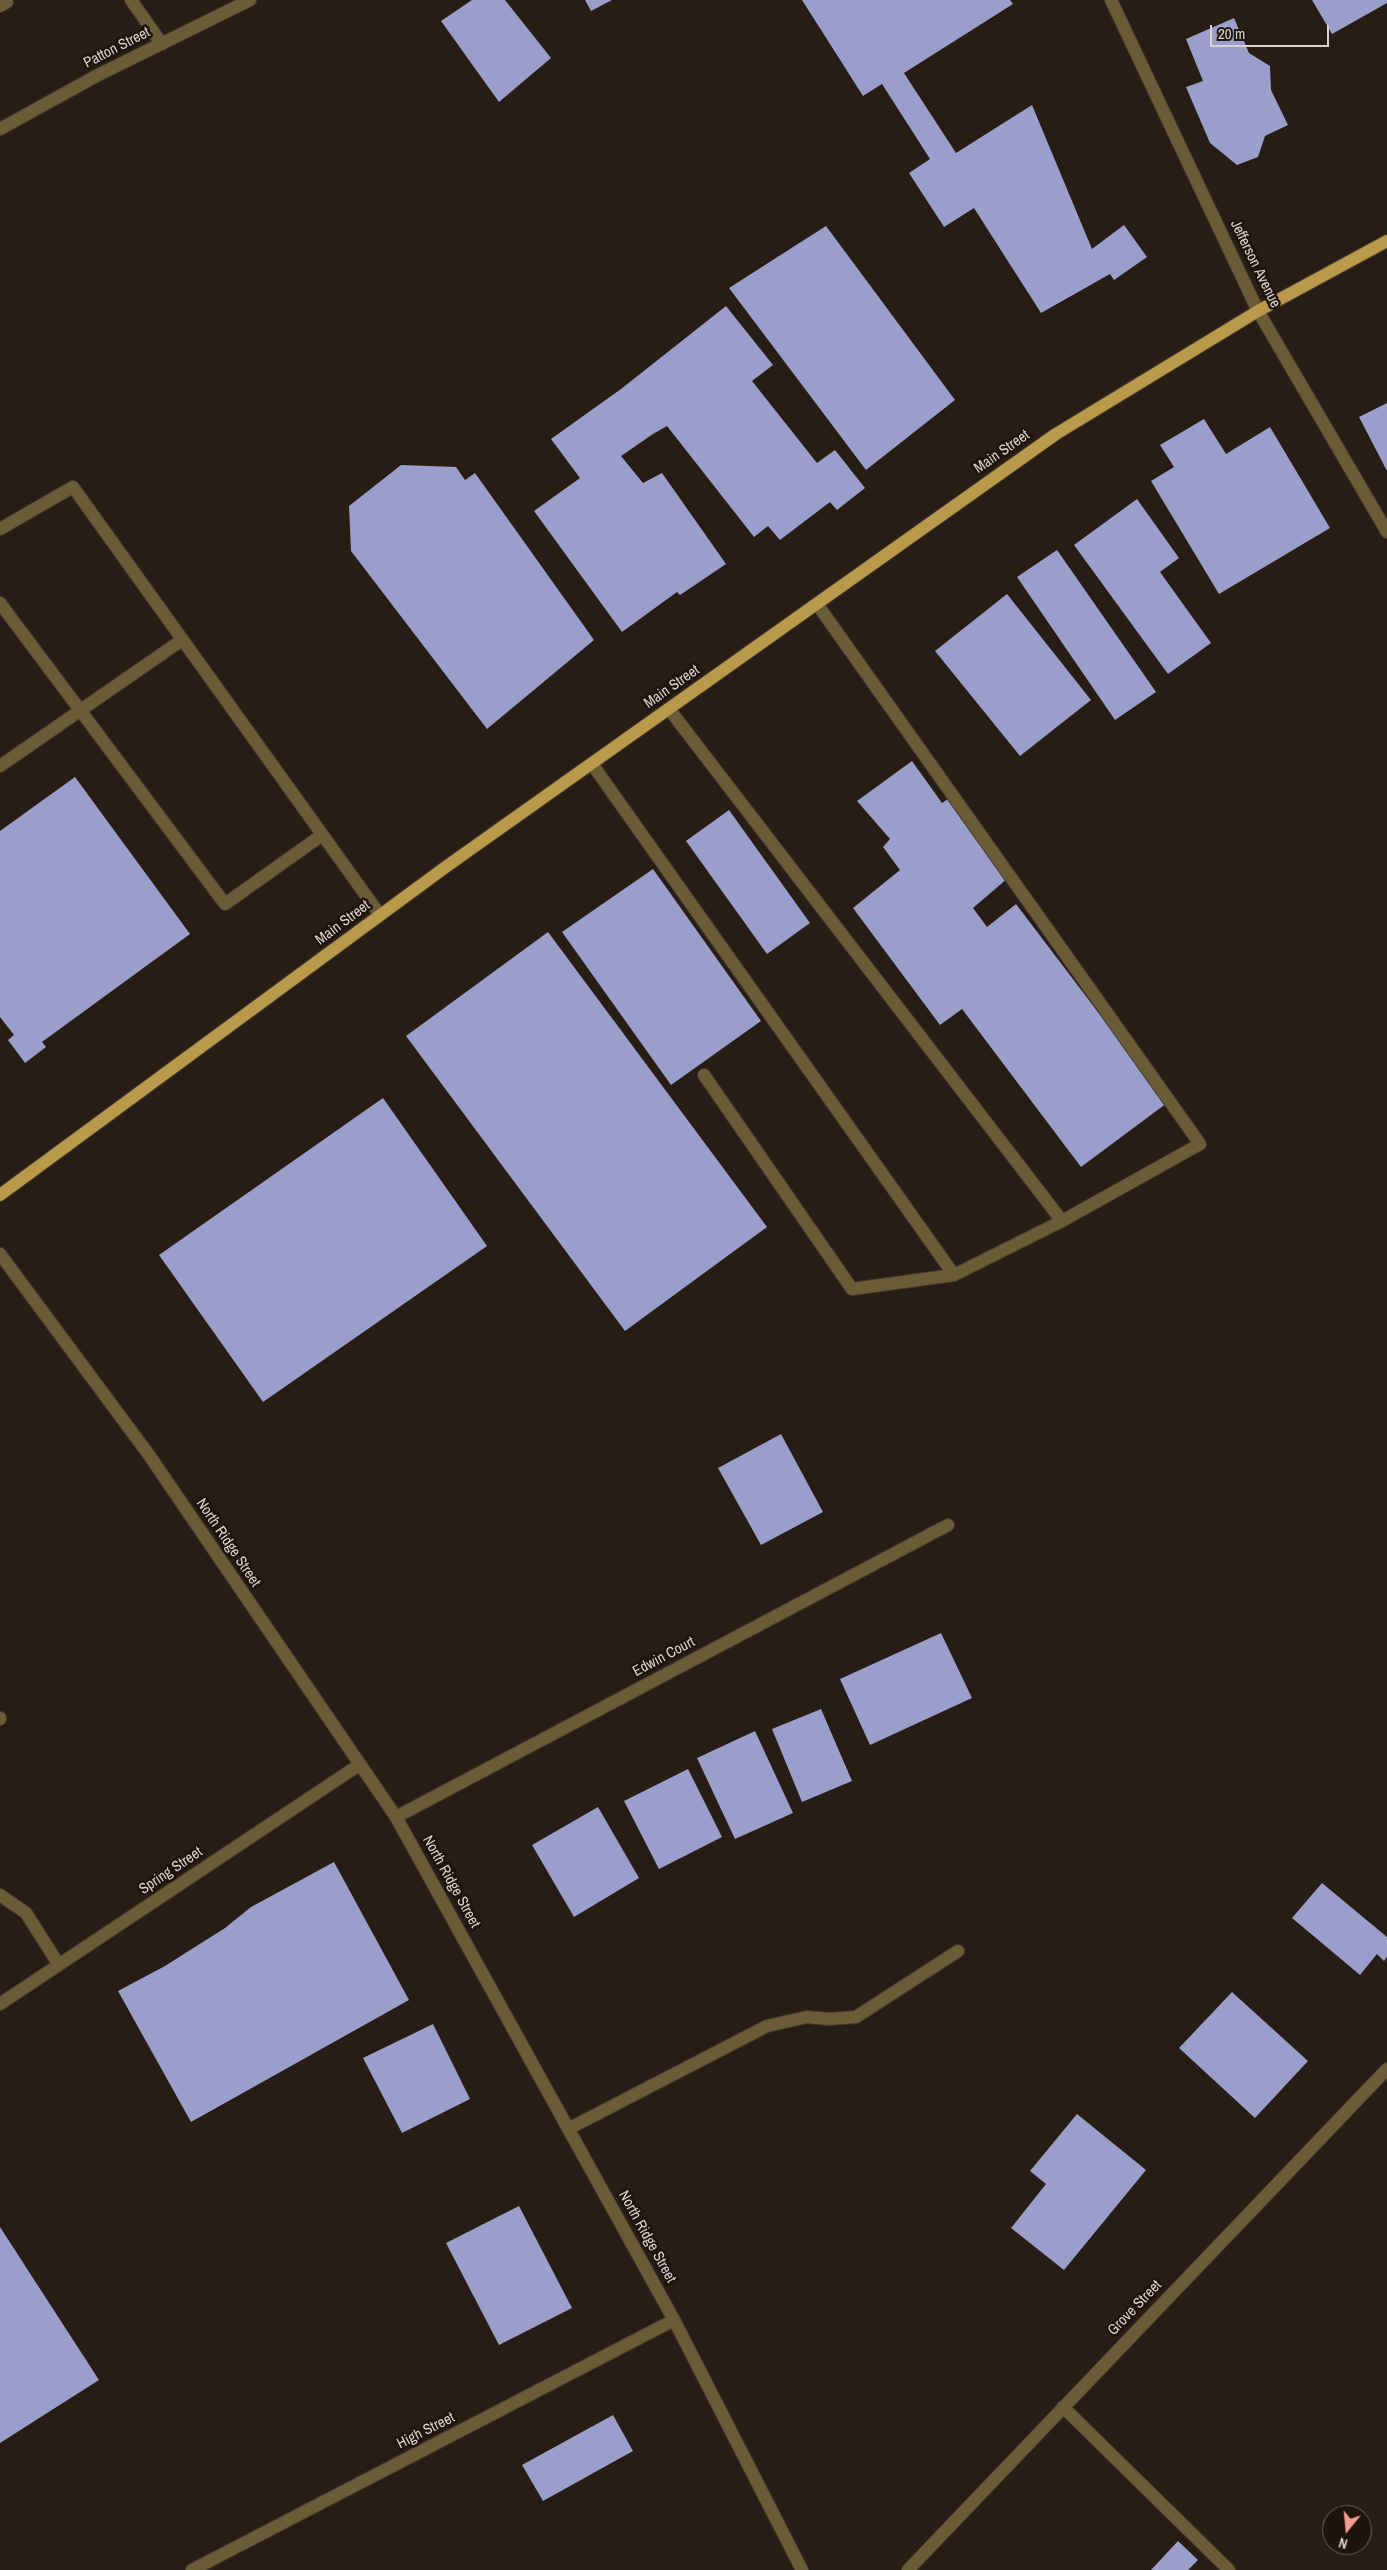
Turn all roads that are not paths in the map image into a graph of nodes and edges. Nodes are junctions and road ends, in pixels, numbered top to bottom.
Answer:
1 (131, 0) edge
2 (250, 0) edge
3 (1111, 0) edge
4 (162, 44) junction
5 (0, 129) edge
6 (1387, 240) edge
7 (1258, 311) junction
8 (0, 528) edge
9 (1387, 532) edge
10 (0, 603) edge
11 (817, 604) junction
12 (182, 640) junction
13 (669, 709) junction
14 (80, 710) junction
15 (592, 764) junction
16 (0, 766) edge
17 (322, 835) junction
18 (380, 915) junction
19 (704, 1075) dead end
20 (0, 1195) edge
21 (1062, 1221) junction
22 (0, 1254) edge
23 (954, 1275) junction
24 (948, 1525) dead end
25 (359, 1765) junction
26 (396, 1817) junction
27 (0, 1895) edge
28 (958, 1951) dead end
29 (59, 1965) junction
30 (0, 2004) edge
31 (1387, 2069) edge
32 (568, 2129) junction
33 (674, 2320) junction
34 (1063, 2407) junction
35 (192, 2570) edge
36 (802, 2570) edge
37 (908, 2570) edge
38 (1230, 2570) edge

1 - 4 street
2 - 4 street, Patton Street
3 - 7 street, Jefferson Avenue
4 - 5 street, Patton Street
6 - 7 main road, Main Street
7 - 9 street, Jefferson Avenue
7 - 11 main road, Main Street
8 - 12 street
10 - 14 street
11 - 13 main road, Main Street
11 - 21 street
12 - 14 street
12 - 17 street
13 - 15 main road, Main Street
13 - 21 street
14 - 16 street
14 - 17 street
15 - 18 main road, Main Street
15 - 23 street
17 - 18 street
18 - 20 main road, Main Street
19 - 23 street
21 - 23 street
22 - 25 street, North Ridge Street
24 - 26 street, Edwin Court
25 - 26 street, North Ridge Street
25 - 29 street, Spring Street
26 - 32 street, North Ridge Street
27 - 29 street
28 - 32 street
29 - 30 street, Spring Street
31 - 34 street, Grove Street
32 - 33 street, North Ridge Street
33 - 35 street, High Street
33 - 36 street, North Ridge Street
34 - 37 street, Grove Street
34 - 38 street

